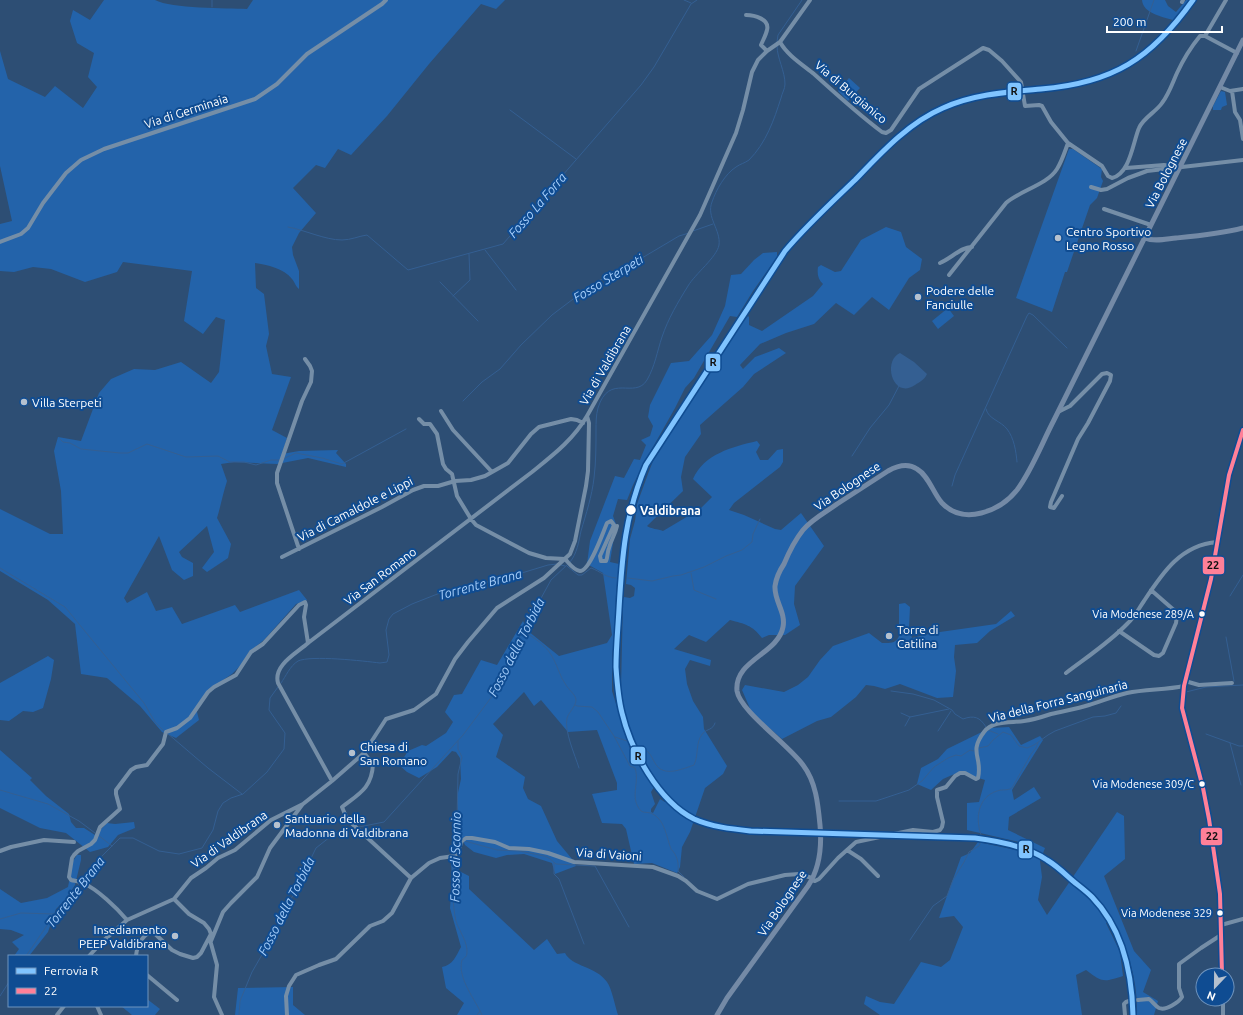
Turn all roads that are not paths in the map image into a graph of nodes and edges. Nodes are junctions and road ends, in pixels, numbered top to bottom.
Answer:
1 (386, 0) edge
2 (810, 0) edge
3 (1226, 0) edge
4 (746, 15) dead end
5 (1205, 36) junction
6 (1243, 40) edge
7 (779, 43) junction
8 (766, 50) junction
9 (1237, 53) junction
10 (1220, 87) junction
11 (1243, 89) edge
12 (1232, 91) junction
13 (1243, 139) edge
14 (1068, 143) junction
15 (1243, 160) edge
16 (1126, 168) junction
17 (1179, 168) junction
18 (1091, 187) dead end
19 (1104, 209) dead end
20 (1151, 225) junction
21 (1243, 228) edge
22 (1145, 238) junction
23 (0, 242) edge
24 (972, 247) junction
25 (940, 263) dead end
26 (949, 275) dead end
27 (305, 359) dead end
28 (441, 411) dead end
29 (1058, 412) junction
30 (587, 416) junction
31 (419, 419) dead end
32 (583, 423) junction
33 (1243, 430) edge
34 (1238, 446) junction
35 (1243, 448) edge
36 (492, 472) junction
37 (455, 481) junction
38 (1062, 496) dead end
39 (471, 519) junction
40 (617, 526) dead end
41 (1217, 542) junction
42 (299, 549) junction
43 (282, 557) dead end
44 (565, 559) junction
45 (1151, 590) junction
46 (1119, 631) junction
47 (308, 643) junction
48 (1066, 672) dead end
49 (1232, 683) dead end
50 (1185, 684) junction
51 (364, 753) junction
52 (332, 781) junction
53 (303, 804) junction
54 (74, 842) dead end
55 (847, 850) junction
56 (0, 851) edge
57 (878, 876) dead end
58 (411, 878) junction
59 (812, 879) junction
60 (174, 900) junction
61 (1243, 919) edge
62 (127, 920) junction
63 (1221, 925) junction
64 (1222, 935) junction
65 (210, 939) junction
66 (92, 952) junction
67 (90, 955) edge
68 (95, 955) edge
69 (136, 955) edge
70 (1222, 967) edge
71 (148, 976) edge
72 (177, 1000) dead end
73 (1138, 1000) tunnel mouth
74 (1129, 1001) dead end
75 (63, 1007) edge
76 (57, 1015) edge
77 (222, 1015) edge
78 (287, 1015) edge
79 (717, 1015) edge
80 (1125, 1015) edge

1 - 23 street, Via di Germinaia
2 - 7 street, Via di Valdibrana
3 - 5 street
4 - 8 street
5 - 9 street
5 - 16 street
6 - 9 main road, Via Bolognese
7 - 8 street, Via di Valdibrana
7 - 14 street, Via di Burgianico
8 - 30 street, Via di Valdibrana
9 - 10 main road, Via Bolognese
10 - 12 street
10 - 17 main road, Via Bolognese
11 - 12 street
12 - 13 street
14 - 16 street, Via di Burgianico
14 - 24 street
15 - 17 street
16 - 17 street, Via di Burgianico
17 - 18 street
17 - 20 main road, Via Bolognese
19 - 20 street
20 - 22 main road, Via Bolognese
21 - 22 main road
22 - 29 main road, Via Bolognese
24 - 25 street
24 - 26 street
27 - 42 street
28 - 36 street
29 - 38 street
29 - 59 main road, Via Bolognese
30 - 32 street, Via San Romano
30 - 44 street, Via di Valdibrana
31 - 37 street
32 - 36 street, Via di Camaldole e Lippi
32 - 39 street, Via San Romano
33 - 34 street
34 - 35 street
34 - 41 street
36 - 37 street, Via di Camaldole e Lippi
37 - 39 street
37 - 42 street, Via di Camaldole e Lippi
39 - 44 street
39 - 47 street, Via San Romano
40 - 44 street
41 - 45 street
41 - 50 street
42 - 43 street, Via di Camaldole e Lippi
44 - 51 street, Via di Valdibrana
45 - 46 street
45 - 46 street
46 - 48 street
47 - 52 street, Via San Romano
47 - 62 street
49 - 50 street
50 - 55 street, Via della Forra Sanguinaria
50 - 63 street
51 - 52 street, Via di Valdibrana
51 - 58 street
52 - 53 street, Via di Valdibrana
53 - 60 street, Via di Valdibrana
53 - 65 street, Via di Valdibrana
54 - 56 street
55 - 57 street
55 - 59 street, Via della Forra Sanguinaria
58 - 59 street, Via di Vaioni
58 - 78 street, Via di Vaioni
59 - 79 main road, Via Bolognese
60 - 62 street, Via di Valdibrana
60 - 65 street
61 - 63 street
62 - 66 street, Via di Valdibrana
63 - 64 street
64 - 70 street
64 - 73 street
65 - 69 street, Via di Valdibrana
65 - 77 street
66 - 67 street, Via di Valdibrana
66 - 68 street
71 - 72 street
74 - 80 street
75 - 76 street

